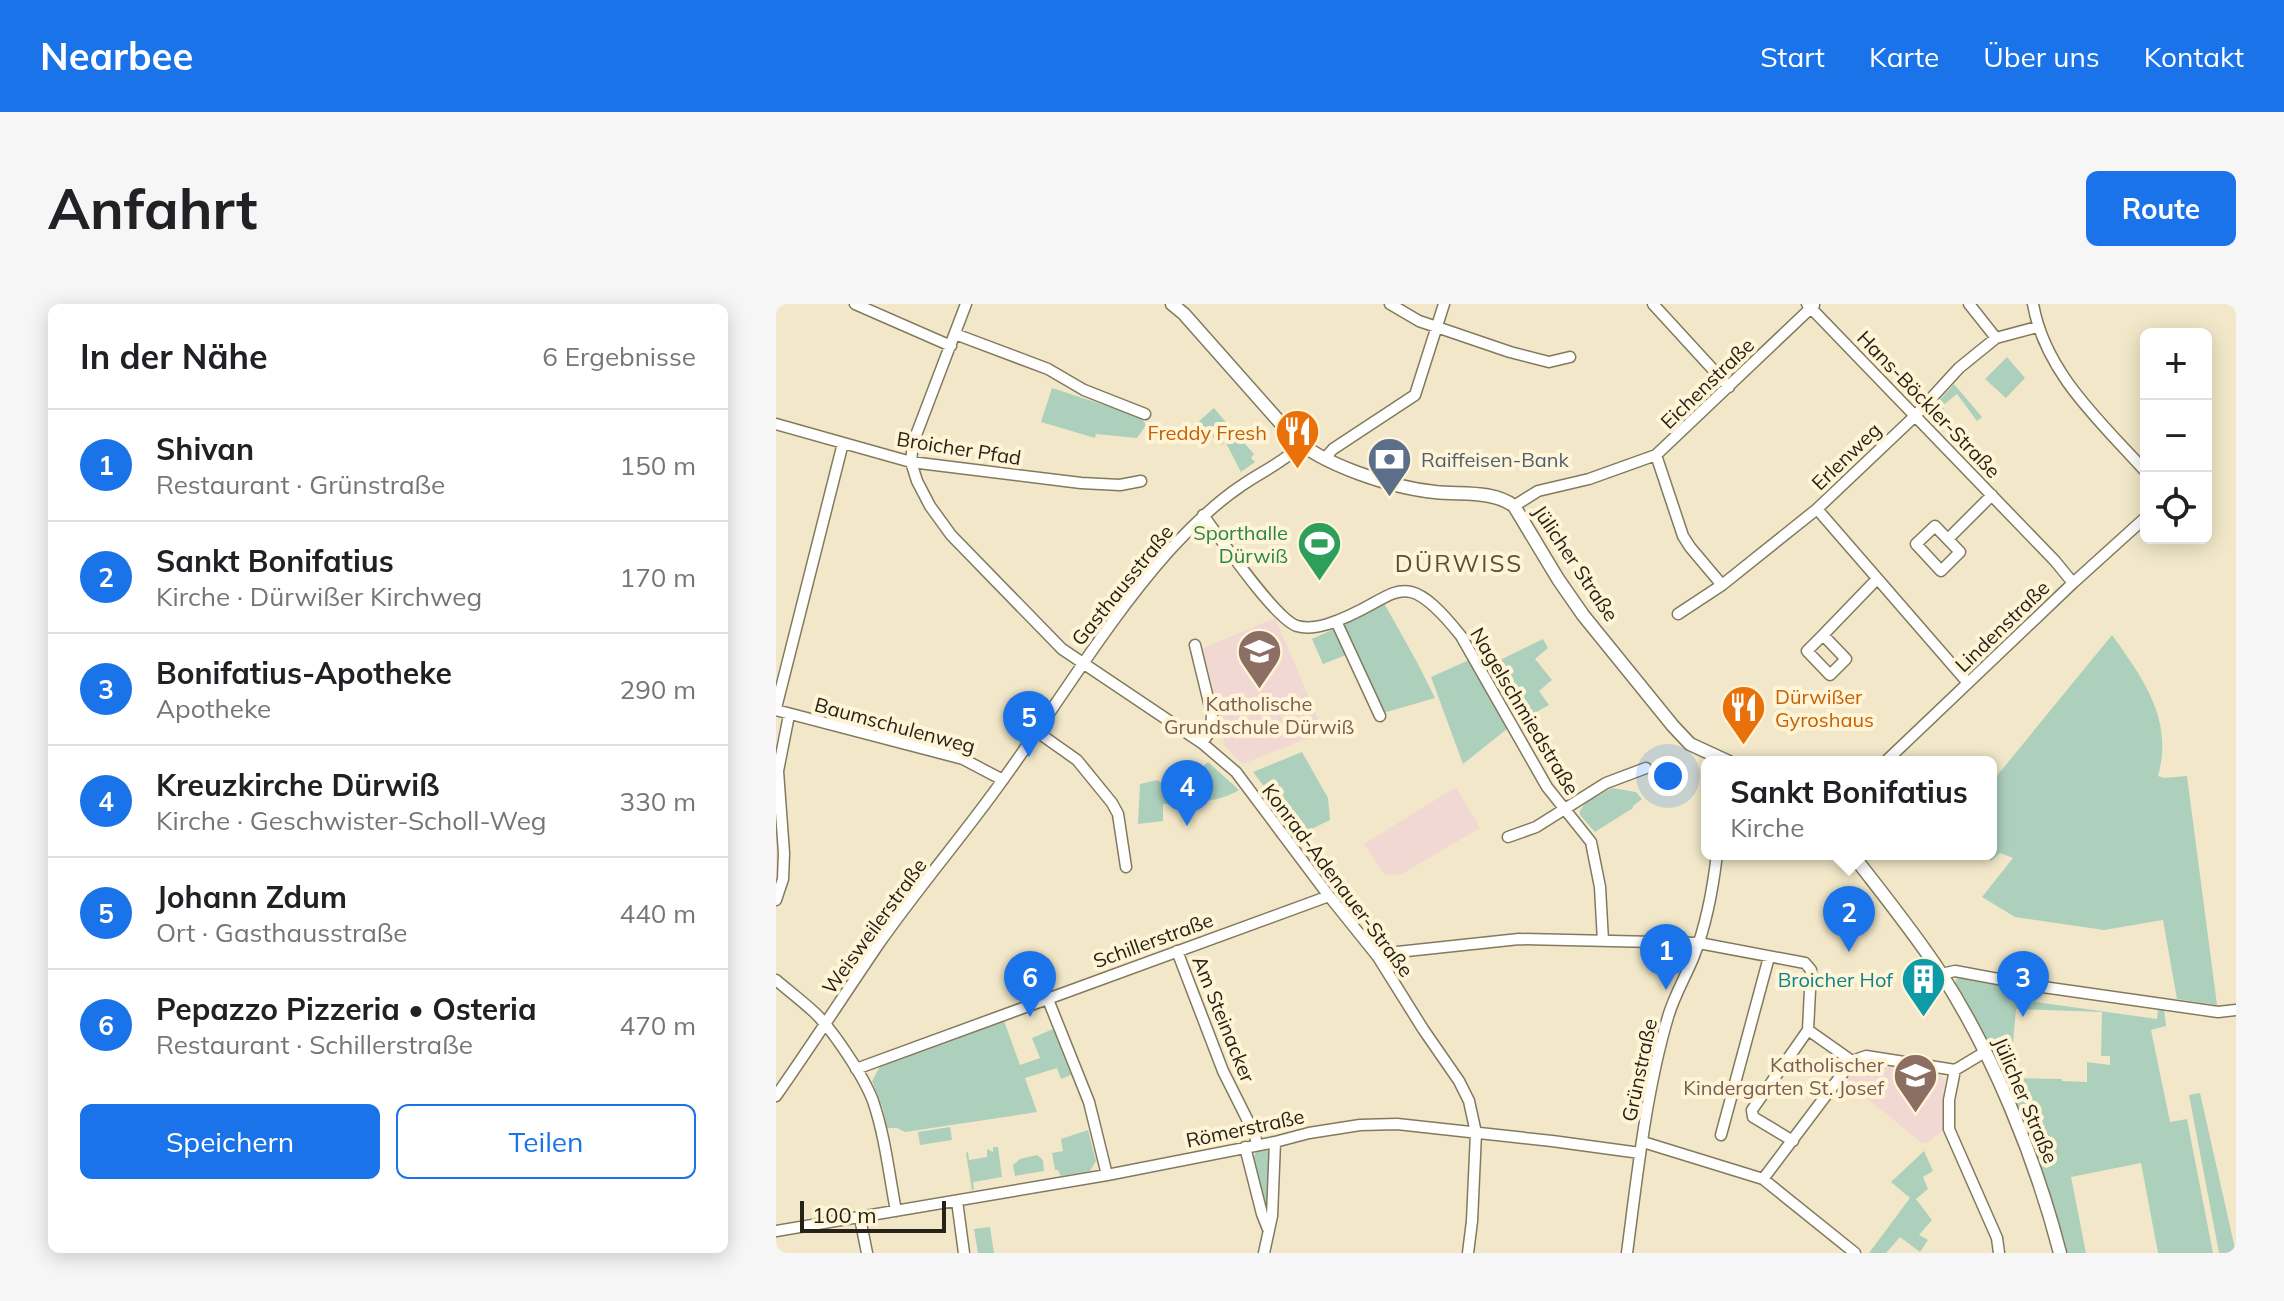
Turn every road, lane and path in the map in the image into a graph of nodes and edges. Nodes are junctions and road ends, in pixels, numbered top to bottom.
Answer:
1 (855, 304) edge
2 (966, 304) edge
3 (1172, 304) edge
4 (1390, 304) edge
5 (1444, 304) edge
6 (1653, 304) edge
7 (1969, 304) edge
8 (2033, 304) edge
9 (1811, 306) edge
10 (1436, 327) junction
11 (2037, 327) junction
12 (955, 334) junction
13 (1996, 338) junction
14 (951, 346) junction
15 (1570, 357) dead end
16 (1729, 387) junction
17 (1145, 414) dead end
18 (1915, 416) junction
19 (776, 424) edge
20 (843, 443) junction
21 (1301, 445) junction
22 (1656, 455) junction
23 (1325, 458) junction
24 (911, 462) junction
25 (2140, 465) edge
26 (1141, 481) dead end
27 (1992, 495) junction
28 (1514, 506) junction
29 (1817, 509) junction
30 (1203, 515) junction
31 (2140, 522) edge
32 (1948, 539) junction
33 (1877, 579) junction
34 (2073, 583) junction
35 (1722, 585) junction
36 (1678, 614) dead end
37 (1336, 621) junction
38 (1823, 635) dead end
39 (1195, 645) dead end
40 (1083, 663) junction
41 (1968, 683) junction
42 (776, 709) edge
43 (789, 715) junction
44 (1380, 716) dead end
45 (1036, 731) junction
46 (1202, 743) junction
47 (1715, 756) edge
48 (1891, 756) edge
49 (1646, 768) dead end
50 (1003, 780) junction
51 (1563, 809) junction
52 (1508, 837) dead end
53 (1716, 860) edge
54 (1856, 860) edge
55 (1126, 867) dead end
56 (1329, 896) junction
57 (776, 900) edge
58 (1603, 941) junction
59 (1699, 943) junction
60 (1177, 951) junction
61 (1378, 957) junction
62 (1769, 957) junction
63 (1941, 974) junction
64 (776, 980) edge
65 (1047, 997) junction
66 (2236, 1010) edge
67 (826, 1026) junction
68 (1808, 1030) junction
69 (1985, 1052) junction
70 (1852, 1061) junction
71 (856, 1069) junction
72 (1955, 1070) junction
73 (776, 1096) edge
74 (1476, 1133) junction
75 (1721, 1135) dead end
76 (1793, 1141) junction
77 (1275, 1142) junction
78 (1257, 1145) junction
79 (1245, 1147) junction
80 (1642, 1148) junction
81 (1107, 1175) junction
82 (1763, 1179) junction
83 (957, 1201) junction
84 (896, 1211) junction
85 (860, 1218) junction
86 (1268, 1229) junction
87 (776, 1231) edge
88 (867, 1253) edge
89 (964, 1253) edge
90 (1264, 1253) edge
91 (1468, 1253) edge
92 (1627, 1253) edge
93 (1855, 1253) edge
94 (1999, 1253) edge
95 (2060, 1253) edge

1 - 14 street
2 - 12 street
3 - 21 street, Jülicher Straße
4 - 10 street
5 - 10 street
6 - 16 street
7 - 13 street
8 - 11 street
9 - 16 street, Eichenstraße
9 - 18 street, Hans-Böckler-Straße
10 - 15 street
10 - 23 street
11 - 13 street, Erlenweg
11 - 25 street
12 - 14 street
12 - 17 street
13 - 18 street, Erlenweg
14 - 24 street
16 - 22 street, Eichenstraße
18 - 27 street, Hans-Böckler-Straße
18 - 29 street, Erlenweg
19 - 20 street, Broicher Pfad
20 - 24 street, Broicher Pfad
20 - 42 street
21 - 23 street, Jülicher Straße
21 - 30 street, Gasthausstraße
22 - 28 street, Eichenstraße
22 - 35 street, Eichenstraße
23 - 28 street, Jülicher Straße
24 - 26 street, Broicher Pfad
24 - 40 street, Konrad-Adenauer-Straße
27 - 32 street, Hans-Böckler-Straße
27 - 34 street, Hans-Böckler-Straße
28 - 47 street, Jülicher Straße
29 - 33 street
29 - 35 street, Erlenweg
30 - 37 street, Nagelschmiedstraße
30 - 40 street, Gasthausstraße
31 - 34 street, Lindenstraße
32 - 32 street
33 - 38 street
33 - 41 street
34 - 41 street, Lindenstraße
35 - 36 street, Erlenweg
37 - 44 street
37 - 51 street, Nagelschmiedstraße
39 - 46 street
40 - 45 street, Gasthausstraße
40 - 46 street, Konrad-Adenauer-Straße
41 - 48 street, Lindenstraße
42 - 43 street, Baumschulenweg
43 - 50 street, Baumschulenweg
43 - 57 street
45 - 50 street, Gasthausstraße
45 - 55 street
46 - 56 street, Konrad-Adenauer-Straße
49 - 51 street
50 - 67 street, Weisweilerstraße
51 - 52 street
51 - 58 street, Nagelschmiedstraße
53 - 59 street, Grünstraße
54 - 63 street, Jülicher Straße
56 - 60 street, Schillerstraße
56 - 61 street, Konrad-Adenauer-Straße
58 - 59 street
58 - 61 street
59 - 62 street
59 - 80 street, Grünstraße
60 - 65 street, Schillerstraße
60 - 78 street, Am Steinacker
61 - 74 street, Konrad-Adenauer-Straße
62 - 68 street
62 - 75 street
63 - 66 street
63 - 69 street, Jülicher Straße
64 - 67 street
65 - 71 street, Schillerstraße
65 - 81 street
67 - 71 street
67 - 73 street, Weisweilerstraße
68 - 70 street
68 - 76 street
69 - 72 street
69 - 95 street, Jülicher Straße
70 - 72 street
70 - 76 street
71 - 84 street
72 - 94 street
74 - 77 street, Römerstraße
74 - 80 street, Römerstraße
74 - 91 street, Konrad-Adenauer-Straße
76 - 82 street
77 - 78 street, Römerstraße
77 - 86 street
78 - 79 street, Römerstraße
79 - 81 street, Römerstraße
79 - 86 street
80 - 82 street, Römerstraße
80 - 92 street, Grünstraße
81 - 83 street, Römerstraße
82 - 93 street
83 - 84 street, Römerstraße
83 - 89 street
84 - 85 street, Römerstraße
85 - 87 street, Römerstraße
85 - 88 street
86 - 90 street

